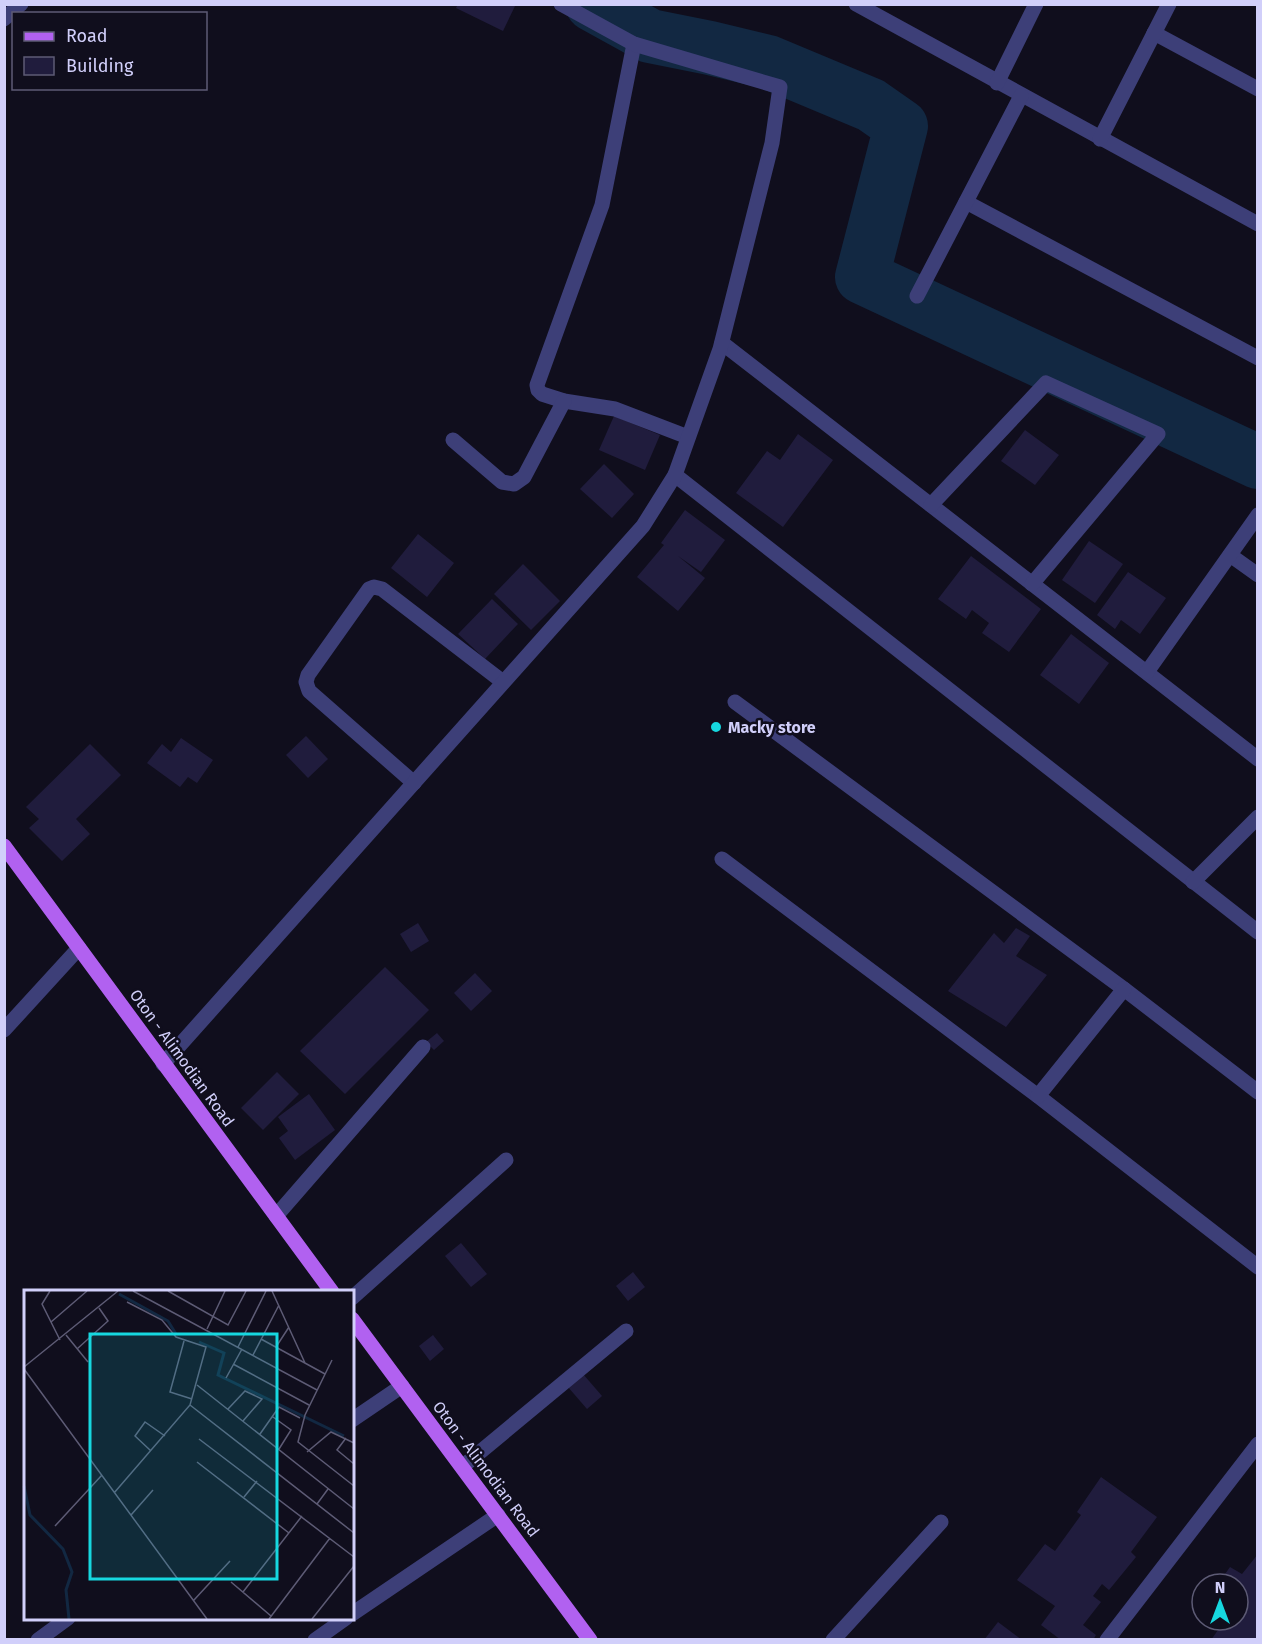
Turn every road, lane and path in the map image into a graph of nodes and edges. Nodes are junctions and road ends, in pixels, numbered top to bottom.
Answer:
1 (561, 4) edge
2 (856, 4) edge
3 (1036, 4) edge
4 (1169, 4) edge
5 (1154, 33) junction
6 (634, 44) junction
7 (997, 82) junction
8 (1257, 87) edge
9 (1022, 96) junction
10 (1100, 138) junction
11 (966, 202) junction
12 (1257, 224) edge
13 (916, 296) dead end
14 (722, 343) junction
15 (1257, 358) edge
16 (564, 401) junction
17 (688, 437) junction
18 (453, 440) dead end
19 (675, 474) junction
20 (931, 505) junction
21 (1257, 515) edge
22 (1230, 555) junction
23 (1257, 575) edge
24 (1032, 584) junction
25 (1147, 672) junction
26 (503, 682) junction
27 (735, 702) dead end
28 (1257, 759) edge
29 (414, 783) junction
30 (1257, 817) edge
31 (4, 846) edge
32 (722, 859) dead end
33 (1193, 882) junction
34 (1257, 932) edge
35 (80, 948) junction
36 (1125, 989) junction
37 (4, 1030) edge
38 (423, 1047) dead end
39 (164, 1064) junction
40 (1257, 1092) edge
41 (1038, 1096) junction
42 (506, 1160) dead end
43 (276, 1216) junction
44 (1257, 1267) edge
45 (331, 1290) edge
46 (354, 1296) edge
47 (354, 1322) edge
48 (626, 1331) dead end
49 (402, 1386) junction
50 (354, 1419) edge
51 (1257, 1444) edge
52 (462, 1467) junction
53 (498, 1515) junction
54 (941, 1522) dead end
55 (354, 1613) edge
56 (65, 1620) edge
57 (343, 1620) edge
58 (38, 1640) edge
59 (315, 1640) edge
60 (590, 1640) edge
61 (833, 1640) edge
62 (1107, 1640) edge

1 - 6 street
2 - 7 street
3 - 7 street
4 - 5 street
5 - 8 street
5 - 10 street
6 - 14 street
6 - 16 street
7 - 9 street
9 - 10 street
9 - 11 street
10 - 12 street
11 - 13 street
11 - 15 street
14 - 17 street
14 - 20 street
16 - 17 street
16 - 18 street
17 - 19 street
19 - 26 street
19 - 33 street
20 - 24 street
20 - 24 street
21 - 22 street
22 - 23 street
22 - 25 street
24 - 25 street
25 - 28 street
26 - 29 street
26 - 29 street
27 - 36 street
29 - 39 street
30 - 33 street
31 - 35 main road, Oton - Alimodian Road
32 - 41 street
33 - 34 street
35 - 37 street
35 - 39 main road, Oton - Alimodian Road
36 - 40 street
36 - 41 street
38 - 43 street
39 - 43 main road, Oton - Alimodian Road
41 - 44 street
42 - 46 street
43 - 45 main road, Oton - Alimodian Road
47 - 49 main road, Oton - Alimodian Road
48 - 52 street
49 - 50 street
49 - 52 main road, Oton - Alimodian Road
51 - 62 street
52 - 53 main road, Oton - Alimodian Road
53 - 55 street
53 - 60 main road, Oton - Alimodian Road
54 - 61 street
56 - 58 street
57 - 59 street

